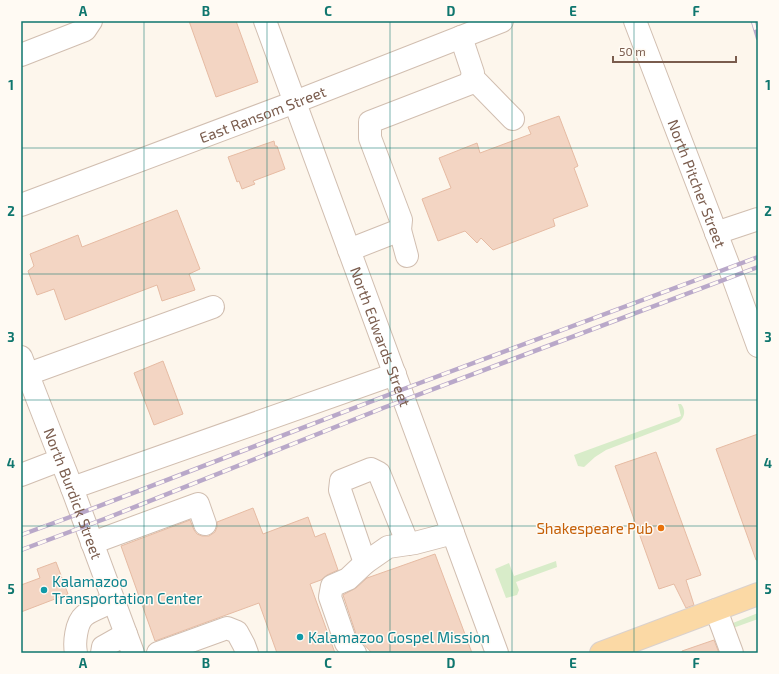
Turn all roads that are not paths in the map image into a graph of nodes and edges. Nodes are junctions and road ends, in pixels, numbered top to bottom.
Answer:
1 (92, 21) edge
2 (265, 21) edge
3 (502, 21) edge
4 (634, 21) edge
5 (461, 37) junction
6 (21, 55) edge
7 (472, 77) junction
8 (295, 102) junction
9 (513, 119) dead end
10 (21, 205) edge
11 (758, 219) edge
12 (400, 230) junction
13 (716, 233) junction
14 (349, 250) junction
15 (407, 256) dead end
16 (213, 307) dead end
17 (758, 346) edge
18 (23, 363) edge
19 (395, 374) junction
20 (60, 460) junction
21 (21, 475) edge
22 (72, 488) junction
23 (204, 524) dead end
24 (453, 533) junction
25 (92, 544) junction
26 (408, 544) junction
27 (365, 563) junction
28 (758, 594) edge
29 (113, 601) junction
30 (716, 610) junction
31 (129, 644) edge
32 (76, 653) edge
33 (102, 653) edge
34 (158, 653) edge
35 (247, 653) edge
36 (355, 653) edge
37 (497, 653) edge
38 (601, 653) edge
39 (732, 653) edge

1 - 6 street
2 - 8 street, North Edwards Street
3 - 5 street, East Ransom Street
4 - 13 street, North Pitcher Street
5 - 7 street
5 - 8 street, East Ransom Street
7 - 9 street
7 - 12 street
8 - 10 street, East Ransom Street
8 - 14 street, North Edwards Street
11 - 13 street
12 - 14 street
12 - 15 street
13 - 17 street, North Pitcher Street
14 - 19 street, North Edwards Street
16 - 18 street
18 - 20 street, North Burdick Street
19 - 22 street
19 - 24 street, North Edwards Street
20 - 21 street
20 - 22 street, North Burdick Street
22 - 25 street, North Burdick Street
23 - 25 street
24 - 26 street
24 - 37 street, North Edwards Street
25 - 29 street, North Burdick Street
26 - 27 street
26 - 27 street
27 - 36 street
28 - 30 main road
29 - 31 street, North Burdick Street
29 - 32 street
30 - 38 main road
30 - 39 street
31 - 33 street
34 - 35 street

